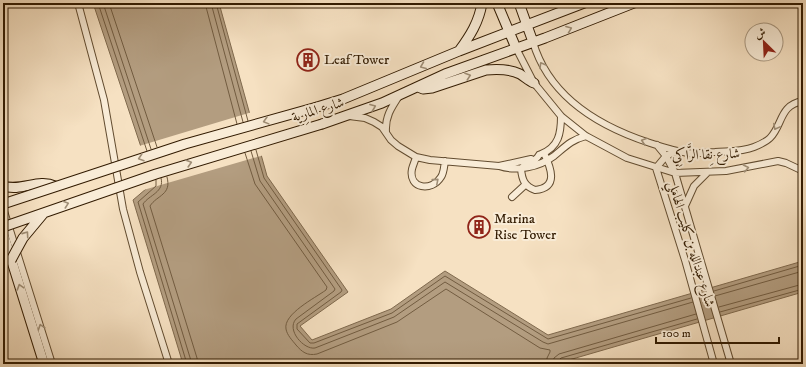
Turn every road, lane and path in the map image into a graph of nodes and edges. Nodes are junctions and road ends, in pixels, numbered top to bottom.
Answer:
1 (78, 3) edge
2 (482, 3) edge
3 (497, 3) edge
4 (519, 3) edge
5 (584, 3) edge
6 (634, 3) edge
7 (527, 26) junction
8 (509, 32) junction
9 (532, 42) junction
10 (516, 48) junction
11 (459, 51) junction
12 (534, 83) junction
13 (418, 87) junction
14 (399, 96) junction
15 (803, 101) edge
16 (349, 116) junction
17 (561, 116) junction
18 (386, 132) junction
19 (586, 136) junction
20 (656, 145) junction
21 (676, 151) junction
22 (542, 154) junction
23 (666, 156) junction
24 (416, 157) junction
25 (548, 160) junction
26 (445, 161) junction
27 (499, 166) junction
28 (656, 168) junction
29 (521, 169) junction
30 (708, 172) junction
31 (803, 172) edge
32 (675, 173) junction
33 (526, 185) junction
34 (3, 186) edge
35 (55, 186) junction
36 (512, 197) dead end
37 (3, 204) edge
38 (685, 206) junction
39 (3, 208) edge
40 (46, 211) junction
41 (3, 227) edge
42 (3, 233) edge
43 (11, 260) junction
44 (44, 364) edge
45 (52, 364) edge
46 (169, 364) edge
47 (714, 364) edge
48 (731, 364) edge

1 - 46 street
2 - 11 street
3 - 8 street, شارع نِقا الرَّاكِي
4 - 7 street, شارع نِقا الرَّاكِي
5 - 7 street, شارع المارِية
9 -> 6 street, شارع المارِية
7 - 8 street, شارع المارِية
7 - 9 street, شارع نِقا الرَّاكِي
8 - 10 street, شارع نِقا الرَّاكِي
8 - 11 street, شارع المارِية
9 - 10 street, شارع المارِية
20 -> 9 street, شارع نِقا الرَّاكِي
10 - 12 street, شارع نِقا الرَّاكِي
10 - 13 street, شارع المارِية
11 -> 35 street, شارع المارِية, bridge
13 -> 12 street
12 - 17 street, شارع نِقا الرَّاكِي
13 - 14 street, شارع المارِية
16 -> 14 street, شارع المارِية
14 - 18 street
15 -> 21 street, شارع نِقا الرَّاكِي
16 - 18 street
40 -> 16 street, شارع المارِية, bridge
17 - 19 street, شارع نِقا الرَّاكِي
17 - 22 street
18 - 24 street
19 - 25 street
19 - 28 street, شارع نِقا الرَّاكِي
20 - 21 street, شارع نِقا الرَّاكِي
20 - 23 street, شارع عبدالله بن كليب الهاملي
21 - 23 street, شارع عبدالله بن كليب الهاملي
22 - 25 street
22 - 27 street
22 - 29 street
23 - 28 street, شارع عبدالله بن كليب الهاملي
23 - 32 street, شارع عبدالله بن كليب الهاملي
24 - 26 street
24 -> 26 street
25 - 29 street
25 - 33 street
26 - 27 street
27 - 29 street
28 - 32 street, شارع نِقا الرَّاكِي
28 - 47 street, شارع عبدالله بن كليب الهاملي
29 - 33 street
30 -> 31 street, شارع نِقا الرَّاكِي
30 - 32 street, شارع نِقا الرَّاكِي
30 - 38 street
32 - 38 street, شارع عبدالله بن كليب الهاملي
33 - 36 street
34 - 35 street
35 - 37 street, شارع المارِية, bridge
38 - 48 street, شارع عبدالله بن كليب الهاملي
45 -> 39 street
40 - 41 street, شارع المارِية, bridge
43 -> 40 street, bridge
42 - 43 street
44 -> 43 street

